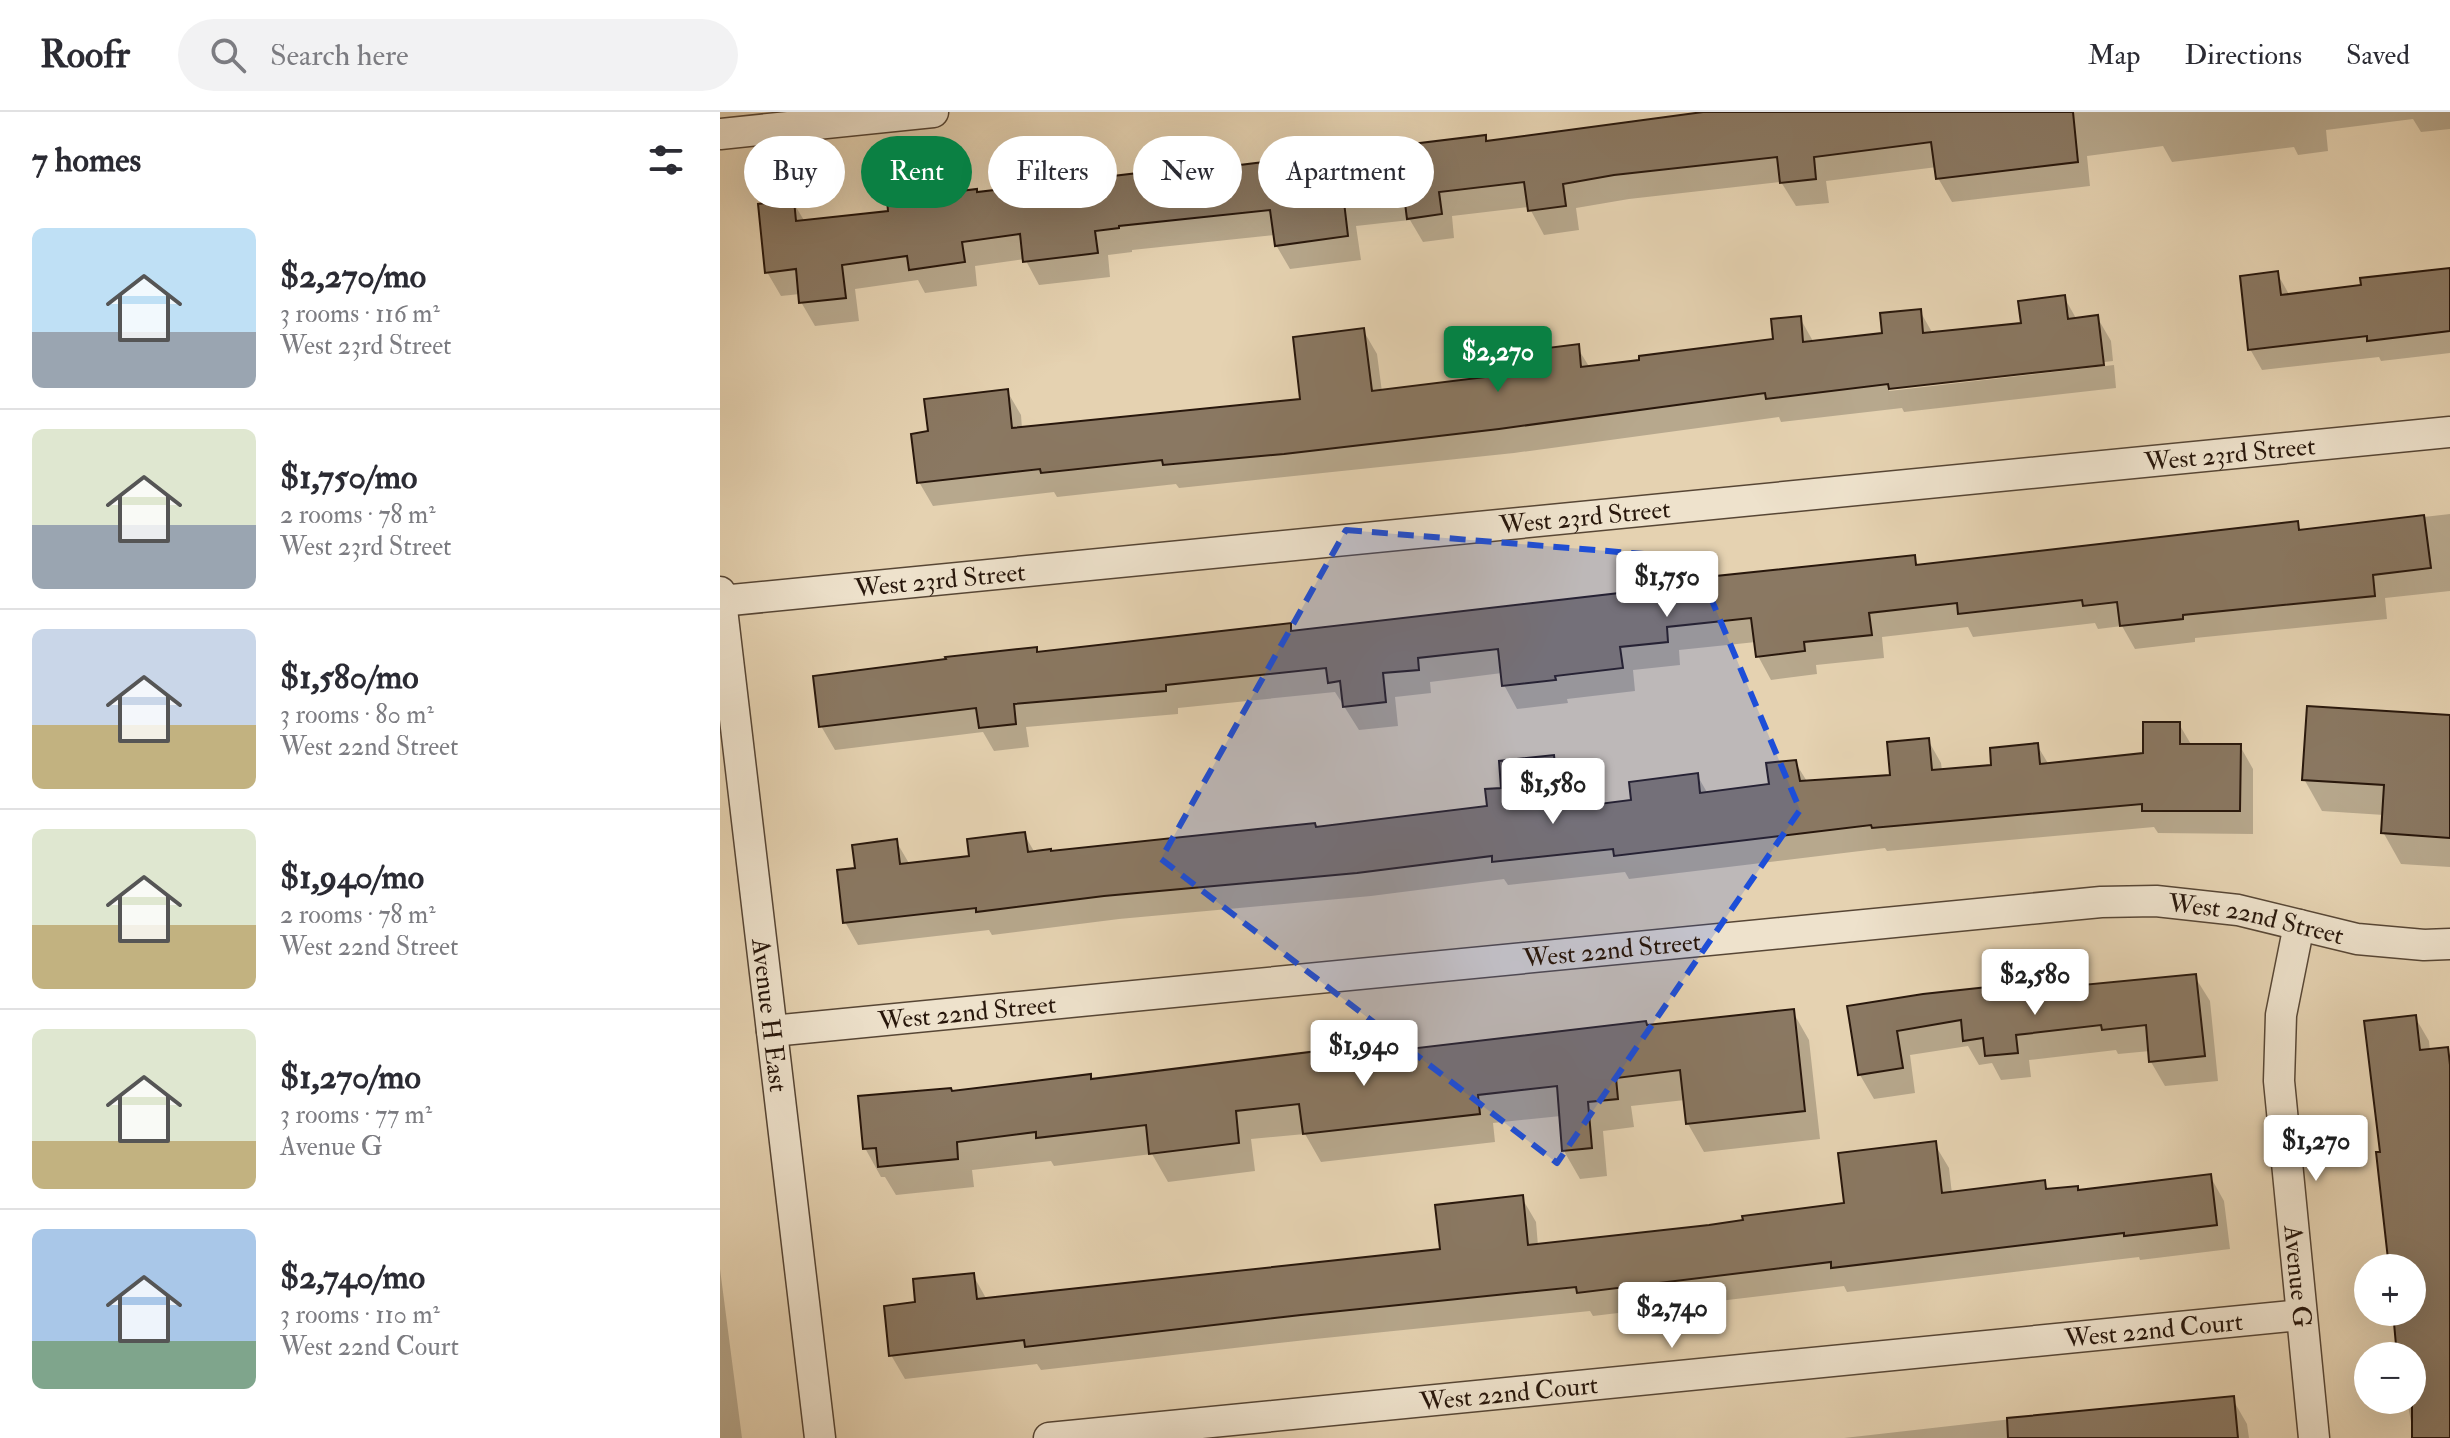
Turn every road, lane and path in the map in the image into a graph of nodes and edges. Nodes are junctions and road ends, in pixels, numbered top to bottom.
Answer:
1 (933, 112) edge
2 (720, 134) edge
3 (2450, 432) edge
4 (720, 592) edge
5 (721, 601) edge
6 (2299, 925) junction
7 (2450, 944) edge
8 (772, 1031) junction
9 (2301, 1315) junction
10 (820, 1438) edge
11 (1049, 1438) edge
12 (2314, 1438) edge

1 - 2 street
3 - 5 street, West 23rd Street
4 - 5 street, Avenue H East
5 - 8 street, Avenue H East
6 - 7 street, West 22nd Street
6 - 8 street, West 22nd Street
6 - 9 street, Avenue G
8 - 10 street, Avenue H East
9 - 11 street, West 22nd Court
9 - 12 street, Avenue G

